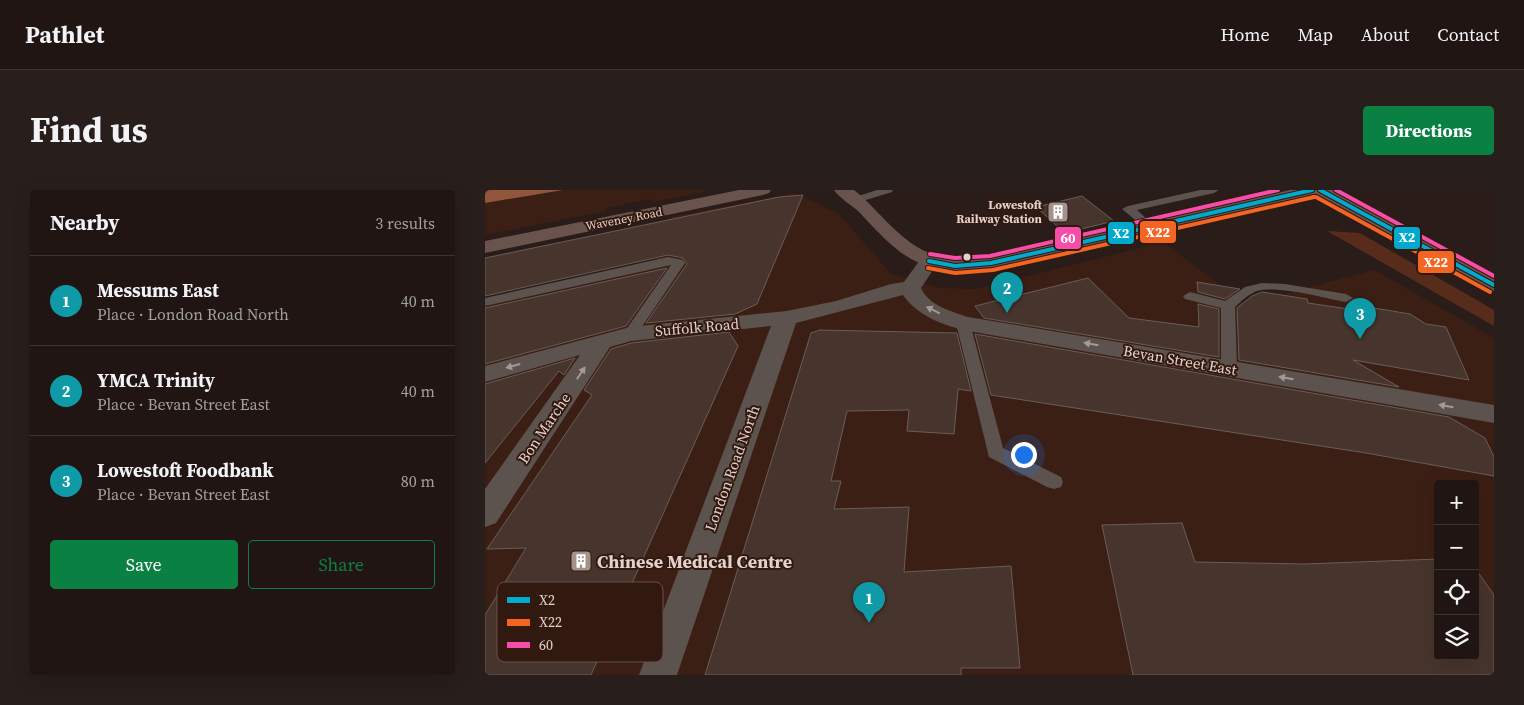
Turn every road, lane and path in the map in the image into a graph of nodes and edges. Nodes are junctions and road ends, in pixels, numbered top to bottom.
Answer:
1 (763, 190) edge
2 (888, 190) edge
3 (1215, 190) edge
4 (1312, 190) edge
5 (1320, 190) edge
6 (849, 195) edge
7 (1150, 226) junction
8 (485, 247) edge
9 (929, 261) junction
10 (1494, 285) edge
11 (911, 288) junction
12 (1190, 296) dead end
13 (1346, 298) dead end
14 (485, 302) edge
15 (1228, 306) junction
16 (787, 318) junction
17 (963, 323) junction
18 (637, 333) junction
19 (603, 342) junction
20 (1229, 368) junction
21 (485, 374) edge
22 (1494, 414) edge
23 (1054, 482) dead end
24 (485, 514) edge
25 (663, 661) edge
26 (663, 662) edge
27 (658, 675) edge

1 - 8 highway, Waveney Road
2 - 6 lane
3 - 7 lane
4 - 7 highway
5 - 10 highway
6 - 9 highway
7 - 9 highway
9 - 11 street
11 - 16 street, Suffolk Road
17 -> 11 street, Bevan Street East
12 - 15 lane
13 - 15 lane
14 - 18 lane
15 - 20 lane
16 - 18 street, Suffolk Road
16 - 25 street, London Road North
20 -> 17 street, Bevan Street East
17 - 23 lane
18 - 19 street, Suffolk Road
19 -> 21 street, Suffolk Road
24 -> 19 street, Bon Marche
22 -> 20 street, Bevan Street East
26 - 27 street, London Road North

